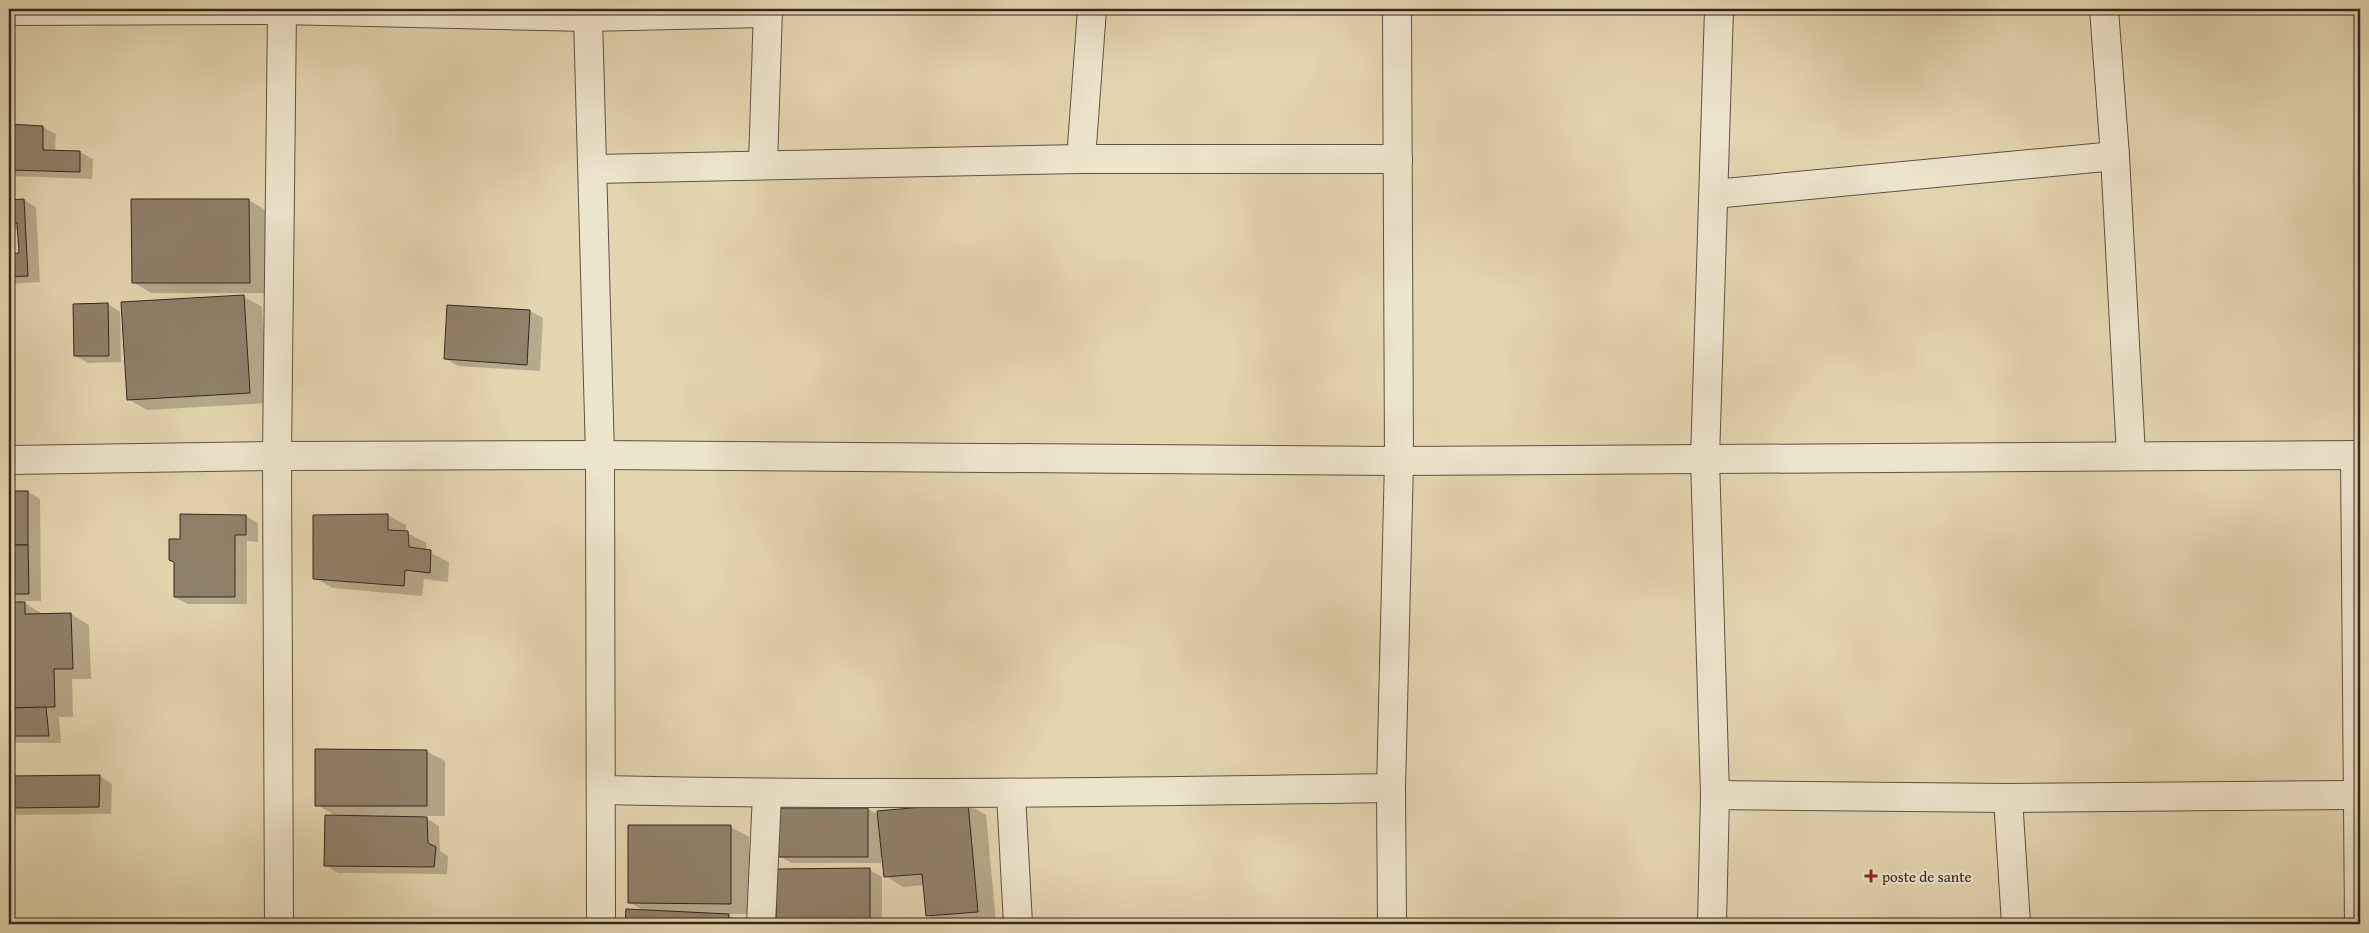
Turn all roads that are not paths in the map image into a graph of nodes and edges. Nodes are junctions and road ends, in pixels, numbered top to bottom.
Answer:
1 (1092, 9) edge
2 (1398, 9) edge
3 (1719, 9) edge
4 (2104, 9) edge
5 (282, 10) edge
6 (9, 11) edge
7 (768, 11) edge
8 (588, 17) junction
9 (2116, 156) junction
10 (1081, 158) junction
11 (1398, 159) junction
12 (763, 164) junction
13 (594, 169) junction
14 (1714, 194) junction
15 (600, 455) junction
16 (2131, 455) junction
17 (2358, 455) edge
18 (277, 456) junction
19 (1705, 459) junction
20 (9, 460) edge
21 (1399, 461) junction
22 (1391, 788) junction
23 (602, 790) junction
24 (767, 794) junction
25 (1011, 794) junction
26 (1715, 795) junction
27 (2359, 795) junction
28 (2008, 798) junction
29 (278, 924) edge
30 (601, 924) edge
31 (761, 924) edge
32 (1018, 924) edge
33 (1392, 924) edge
34 (1712, 924) edge
35 (2016, 924) edge
36 (2360, 924) edge

1 - 10 street
2 - 11 street
3 - 14 street
4 - 9 street
5 - 6 street
5 - 8 street
5 - 18 street
7 - 8 street
7 - 12 street
8 - 13 street
9 - 14 street
9 - 16 street
10 - 11 street
10 - 12 street
11 - 21 street
12 - 13 street
13 - 15 street
14 - 19 street
15 - 18 street
15 - 21 street
15 - 23 street
16 - 17 street
16 - 19 street
17 - 27 street
18 - 20 street
18 - 29 street
19 - 21 street
19 - 26 street
21 - 22 street
22 - 25 street
22 - 33 street
23 - 24 street
23 - 30 street
24 - 25 street
24 - 31 street
25 - 32 street
26 - 28 street
26 - 34 street
27 - 28 street
27 - 36 street
28 - 35 street

